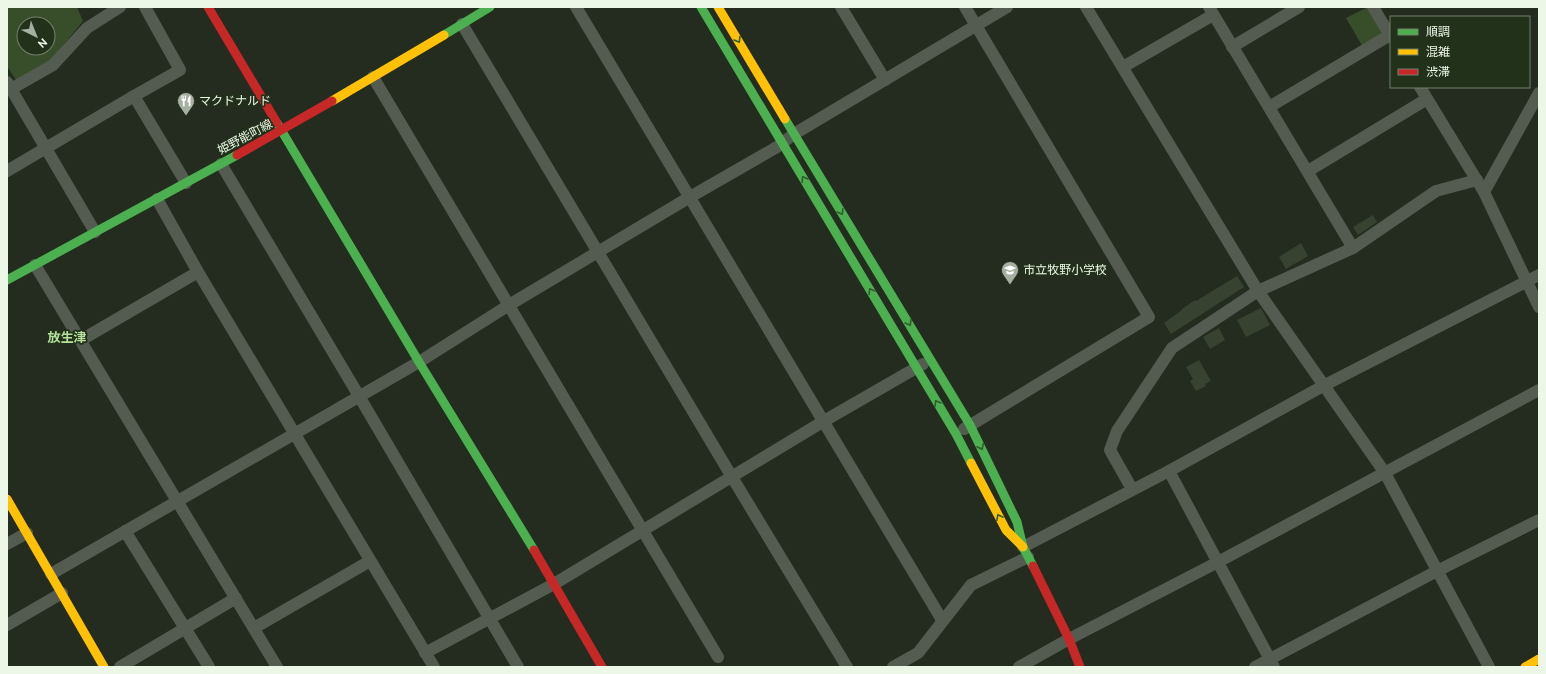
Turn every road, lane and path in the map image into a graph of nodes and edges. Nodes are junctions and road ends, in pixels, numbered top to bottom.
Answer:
1 (120, 7) edge
2 (145, 7) edge
3 (208, 7) edge
4 (490, 7) edge
5 (576, 7) edge
6 (701, 7) edge
7 (718, 7) edge
8 (841, 7) edge
9 (965, 7) edge
10 (1007, 7) edge
11 (1086, 7) edge
12 (1299, 7) edge
13 (1373, 7) edge
14 (1211, 11) edge
15 (462, 24) junction
16 (976, 25) junction
17 (1390, 34) edge
18 (1390, 37) edge
19 (1232, 47) junction
20 (1123, 67) junction
21 (373, 77) junction
22 (884, 80) junction
23 (9, 86) edge
24 (1421, 88) edge
25 (1539, 93) edge
26 (134, 96) junction
27 (1427, 99) junction
28 (1269, 107) junction
29 (282, 132) junction
30 (794, 134) junction
31 (783, 143) junction
32 (46, 148) junction
33 (221, 164) junction
34 (7, 171) edge
35 (1308, 171) junction
36 (1477, 180) junction
37 (186, 183) junction
38 (1484, 192) junction
39 (690, 197) junction
40 (157, 199) junction
41 (95, 232) junction
42 (1353, 248) junction
43 (598, 252) junction
44 (35, 265) junction
45 (198, 272) junction
46 (1539, 276) edge
47 (7, 280) edge
48 (1528, 282) junction
49 (1258, 291) junction
50 (509, 305) junction
51 (1539, 307) edge
52 (81, 340) junction
53 (931, 360) junction
54 (419, 362) junction
55 (916, 368) junction
56 (1323, 386) junction
57 (1539, 390) edge
58 (360, 396) junction
59 (824, 421) junction
60 (970, 425) junction
61 (295, 434) junction
62 (956, 434) junction
63 (1169, 471) junction
64 (1385, 473) junction
65 (732, 477) junction
66 (1132, 490) junction
67 (7, 499) edge
68 (178, 501) junction
69 (1539, 520) edge
70 (125, 531) junction
71 (642, 531) junction
72 (27, 533) junction
73 (7, 544) edge
74 (1026, 552) junction
75 (370, 561) junction
76 (1218, 562) junction
77 (1437, 571) junction
78 (51, 574) junction
79 (554, 584) junction
80 (62, 593) junction
81 (236, 598) junction
82 (489, 619) junction
83 (942, 620) junction
84 (7, 625) edge
85 (185, 628) junction
86 (254, 628) junction
87 (1069, 639) junction
88 (425, 653) junction
89 (718, 657) dead end
90 (1539, 659) edge
91 (1272, 663) edge
92 (104, 667) edge
93 (120, 667) edge
94 (209, 667) edge
95 (277, 667) edge
96 (434, 667) edge
97 (518, 667) edge
98 (602, 667) edge
99 (847, 667) edge
100 (893, 667) edge
101 (1019, 667) edge
102 (1080, 667) edge
103 (1255, 667) edge
104 (1489, 667) edge
105 (1525, 667) edge

1 - 23 street
2 - 26 street
3 - 29 street
4 - 15 street, 姫野能町線
5 - 39 street
6 - 31 street
7 -> 30 street
8 - 22 street
9 - 16 street
10 - 16 street
11 - 20 street
12 - 19 street
13 - 17 street
14 - 19 street
14 - 20 street
15 - 21 street, 姫野能町線
15 - 43 street
16 - 22 street
16 - 60 street
18 - 28 street
19 - 28 street
20 - 49 street
21 - 29 street, 姫野能町線
21 - 50 street
22 - 30 street
23 - 32 street
24 - 27 street
25 - 38 street
26 - 32 street
26 - 37 street
27 - 35 street
27 - 36 street
28 - 35 street
29 - 33 street, 姫野能町線
29 - 54 street
30 - 31 street
30 -> 53 street
31 - 39 street
55 -> 31 street
32 - 34 street
32 - 41 street
33 - 37 street, 姫野能町線
33 - 58 street
35 - 42 street
36 - 38 street
36 - 42 street
37 - 40 street, 姫野能町線
38 - 48 street
39 - 43 street
39 - 59 street
40 - 41 street, 姫野能町線
40 - 45 street
41 - 44 street, 姫野能町線
42 - 49 street
43 - 50 street
43 - 65 street
44 - 47 street, 姫野能町線
44 - 52 street
45 - 52 street
45 - 61 street
46 - 48 street
48 - 51 street
48 - 56 street
49 - 56 street
49 - 66 street
50 - 54 street
50 - 71 street
52 - 68 street
53 - 55 street
53 - 60 street
54 - 58 street
54 - 79 street
55 - 59 street
62 -> 55 street
56 - 63 street
56 - 64 street
57 - 64 street
58 - 61 street
58 - 82 street
59 - 65 street
59 - 83 street
60 - 62 street
60 -> 74 street
61 - 68 street
61 - 75 street
74 -> 62 street
63 - 66 street
63 - 76 street
64 - 76 street
64 - 77 street
65 - 71 street
65 - 99 street
66 - 74 street
67 - 72 street
68 - 70 street
68 - 81 street
69 - 77 street
70 - 78 street
70 - 85 street
71 - 79 street
71 - 89 street
72 - 73 street
72 - 78 street
74 - 83 street
74 - 87 street
75 - 86 street
75 - 88 street
76 - 87 street
76 - 91 street
77 - 91 street
77 - 104 street
78 - 80 street
79 - 82 street
79 - 98 street
80 - 84 street
80 - 92 street
81 - 85 street
81 - 86 street
82 - 88 street
82 - 97 street
83 - 100 street
85 - 93 street
85 - 94 street
86 - 95 street
87 - 101 street
87 - 102 street
88 - 96 street
90 - 105 street
91 - 103 street

